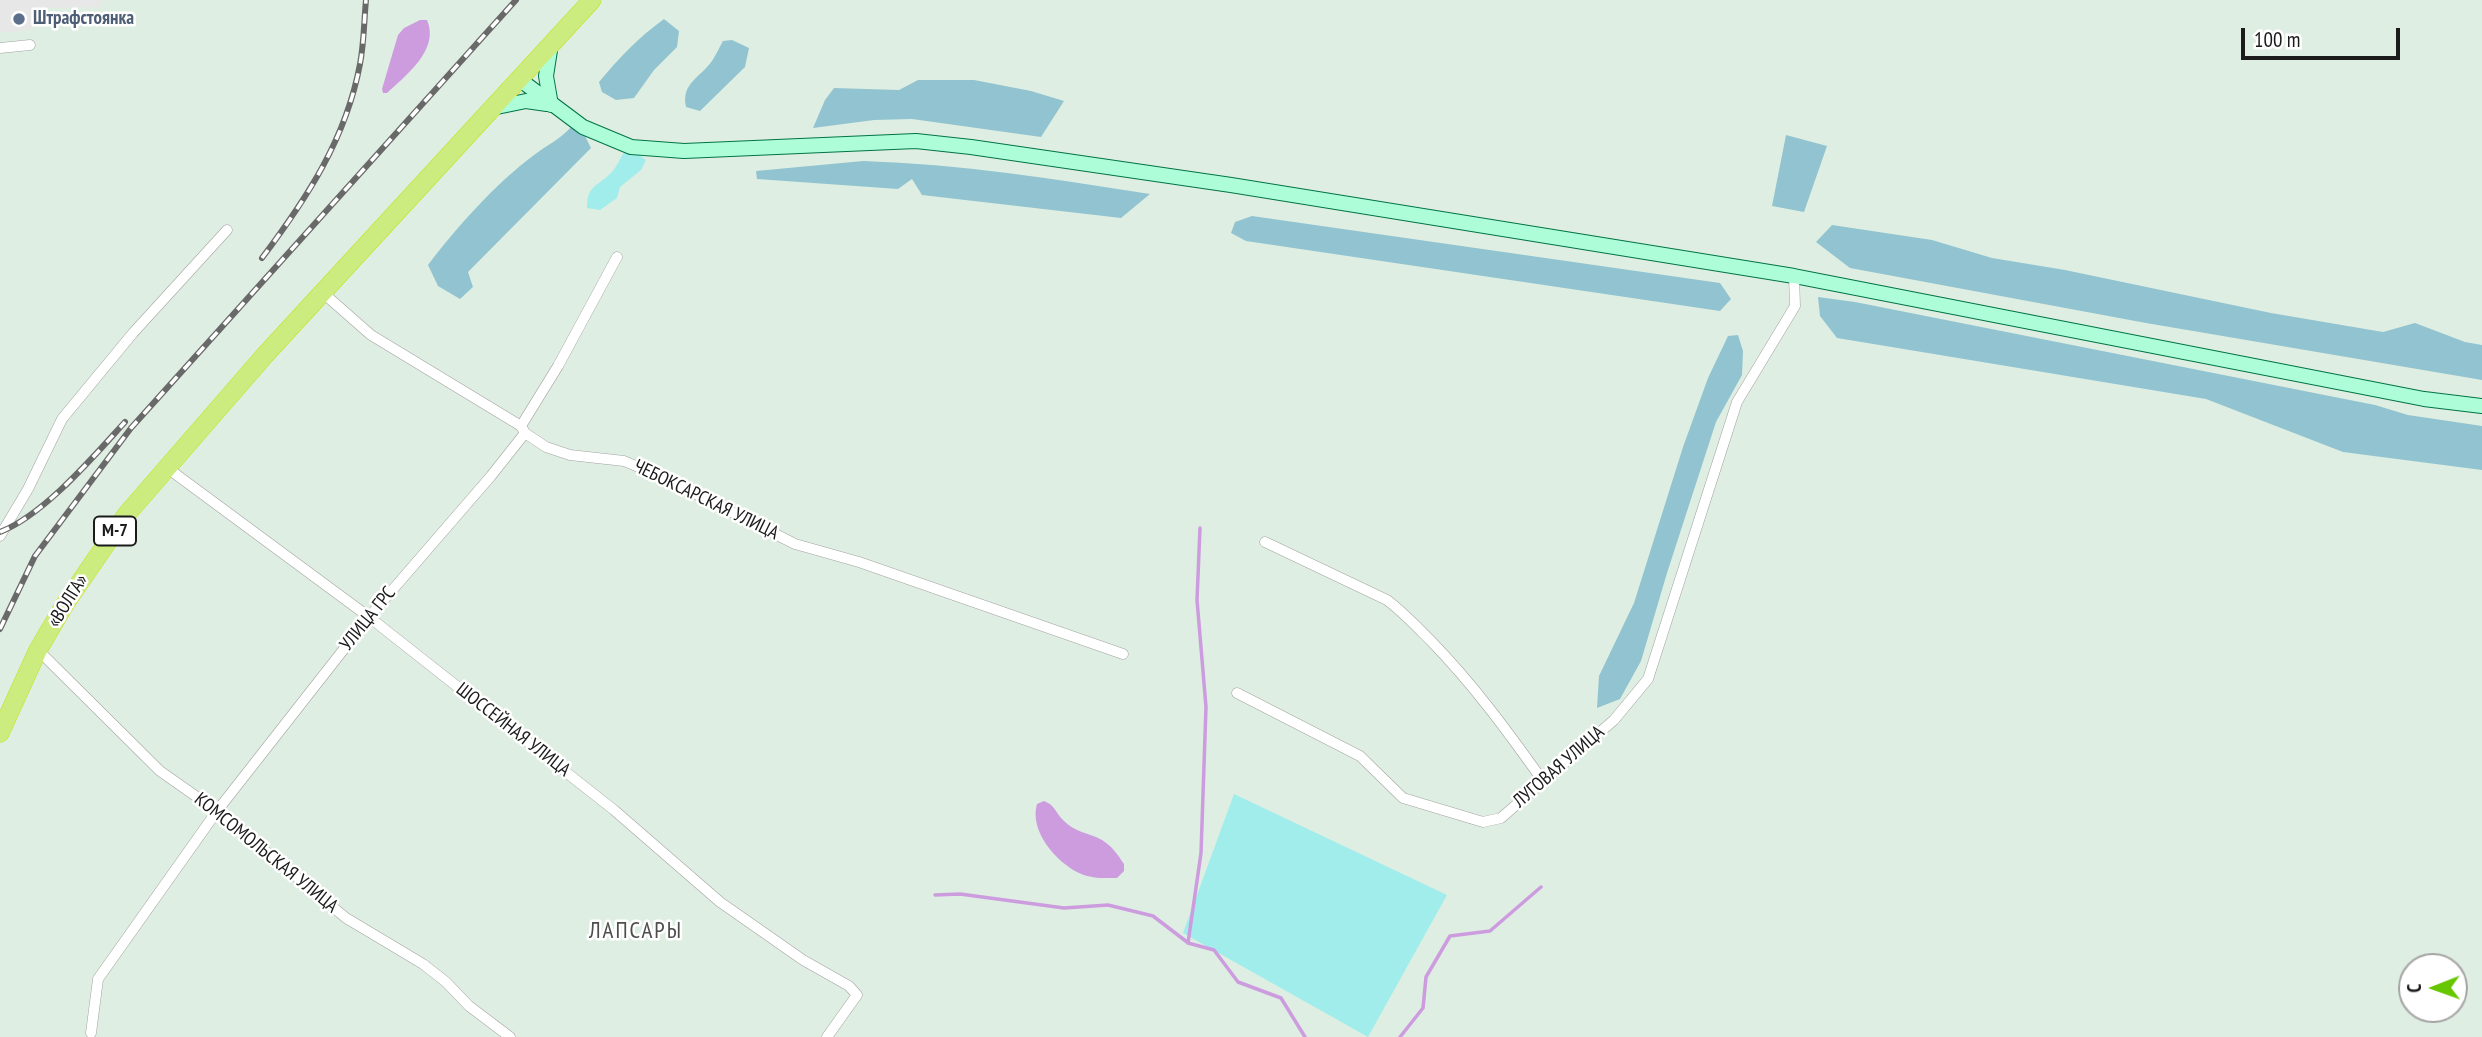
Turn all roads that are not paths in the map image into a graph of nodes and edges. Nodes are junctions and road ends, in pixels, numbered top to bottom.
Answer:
1 (593, 0) edge
2 (551, 44) junction
3 (30, 46) dead end
4 (0, 48) edge
5 (519, 79) junction
6 (551, 105) junction
7 (492, 108) junction
8 (227, 230) dead end
9 (617, 257) dead end
10 (1794, 276) junction
11 (322, 292) junction
12 (2482, 406) edge
13 (523, 429) junction
14 (166, 467) junction
15 (0, 536) edge
16 (1265, 542) dead end
17 (369, 617) junction
18 (38, 650) junction
19 (1123, 654) dead end
20 (1237, 693) dead end
21 (0, 733) edge
22 (1544, 781) junction
23 (217, 811) junction
24 (92, 1033) dead end
25 (510, 1037) edge
26 (827, 1037) edge

1 - 2 highway, «ВОЛГА»
2 - 5 highway, «ВОЛГА»
2 - 6 street
3 - 4 street
5 - 6 street
5 - 7 highway, «ВОЛГА»
6 - 7 street
6 - 10 street
7 - 11 highway, «ВОЛГА»
8 - 15 street
9 - 13 street, УЛИЦА ГРС
10 - 12 street
10 - 22 street, ЛУГОВАЯ УЛИЦА
11 - 13 street, ЧЕБОКСАРСКАЯ УЛИЦА
11 - 14 highway, «ВОЛГА» / М-7
13 - 17 street, УЛИЦА ГРС
13 - 19 street, ЧЕБОКСАРСКАЯ УЛИЦА
14 - 17 street, ШОССЕЙНАЯ УЛИЦА
14 - 18 highway, «ВОЛГА» / М-7
16 - 22 street
17 - 23 street, УЛИЦА ГРС
17 - 26 street, ШОССЕЙНАЯ УЛИЦА
18 - 21 highway, «ВОЛГА» / М-7
18 - 23 street, КОМСОМОЛЬСКАЯ УЛИЦА
20 - 22 street, ЛУГОВАЯ УЛИЦА
23 - 24 street, УЛИЦА ГРС
23 - 25 street, КОМСОМОЛЬСКАЯ УЛИЦА

